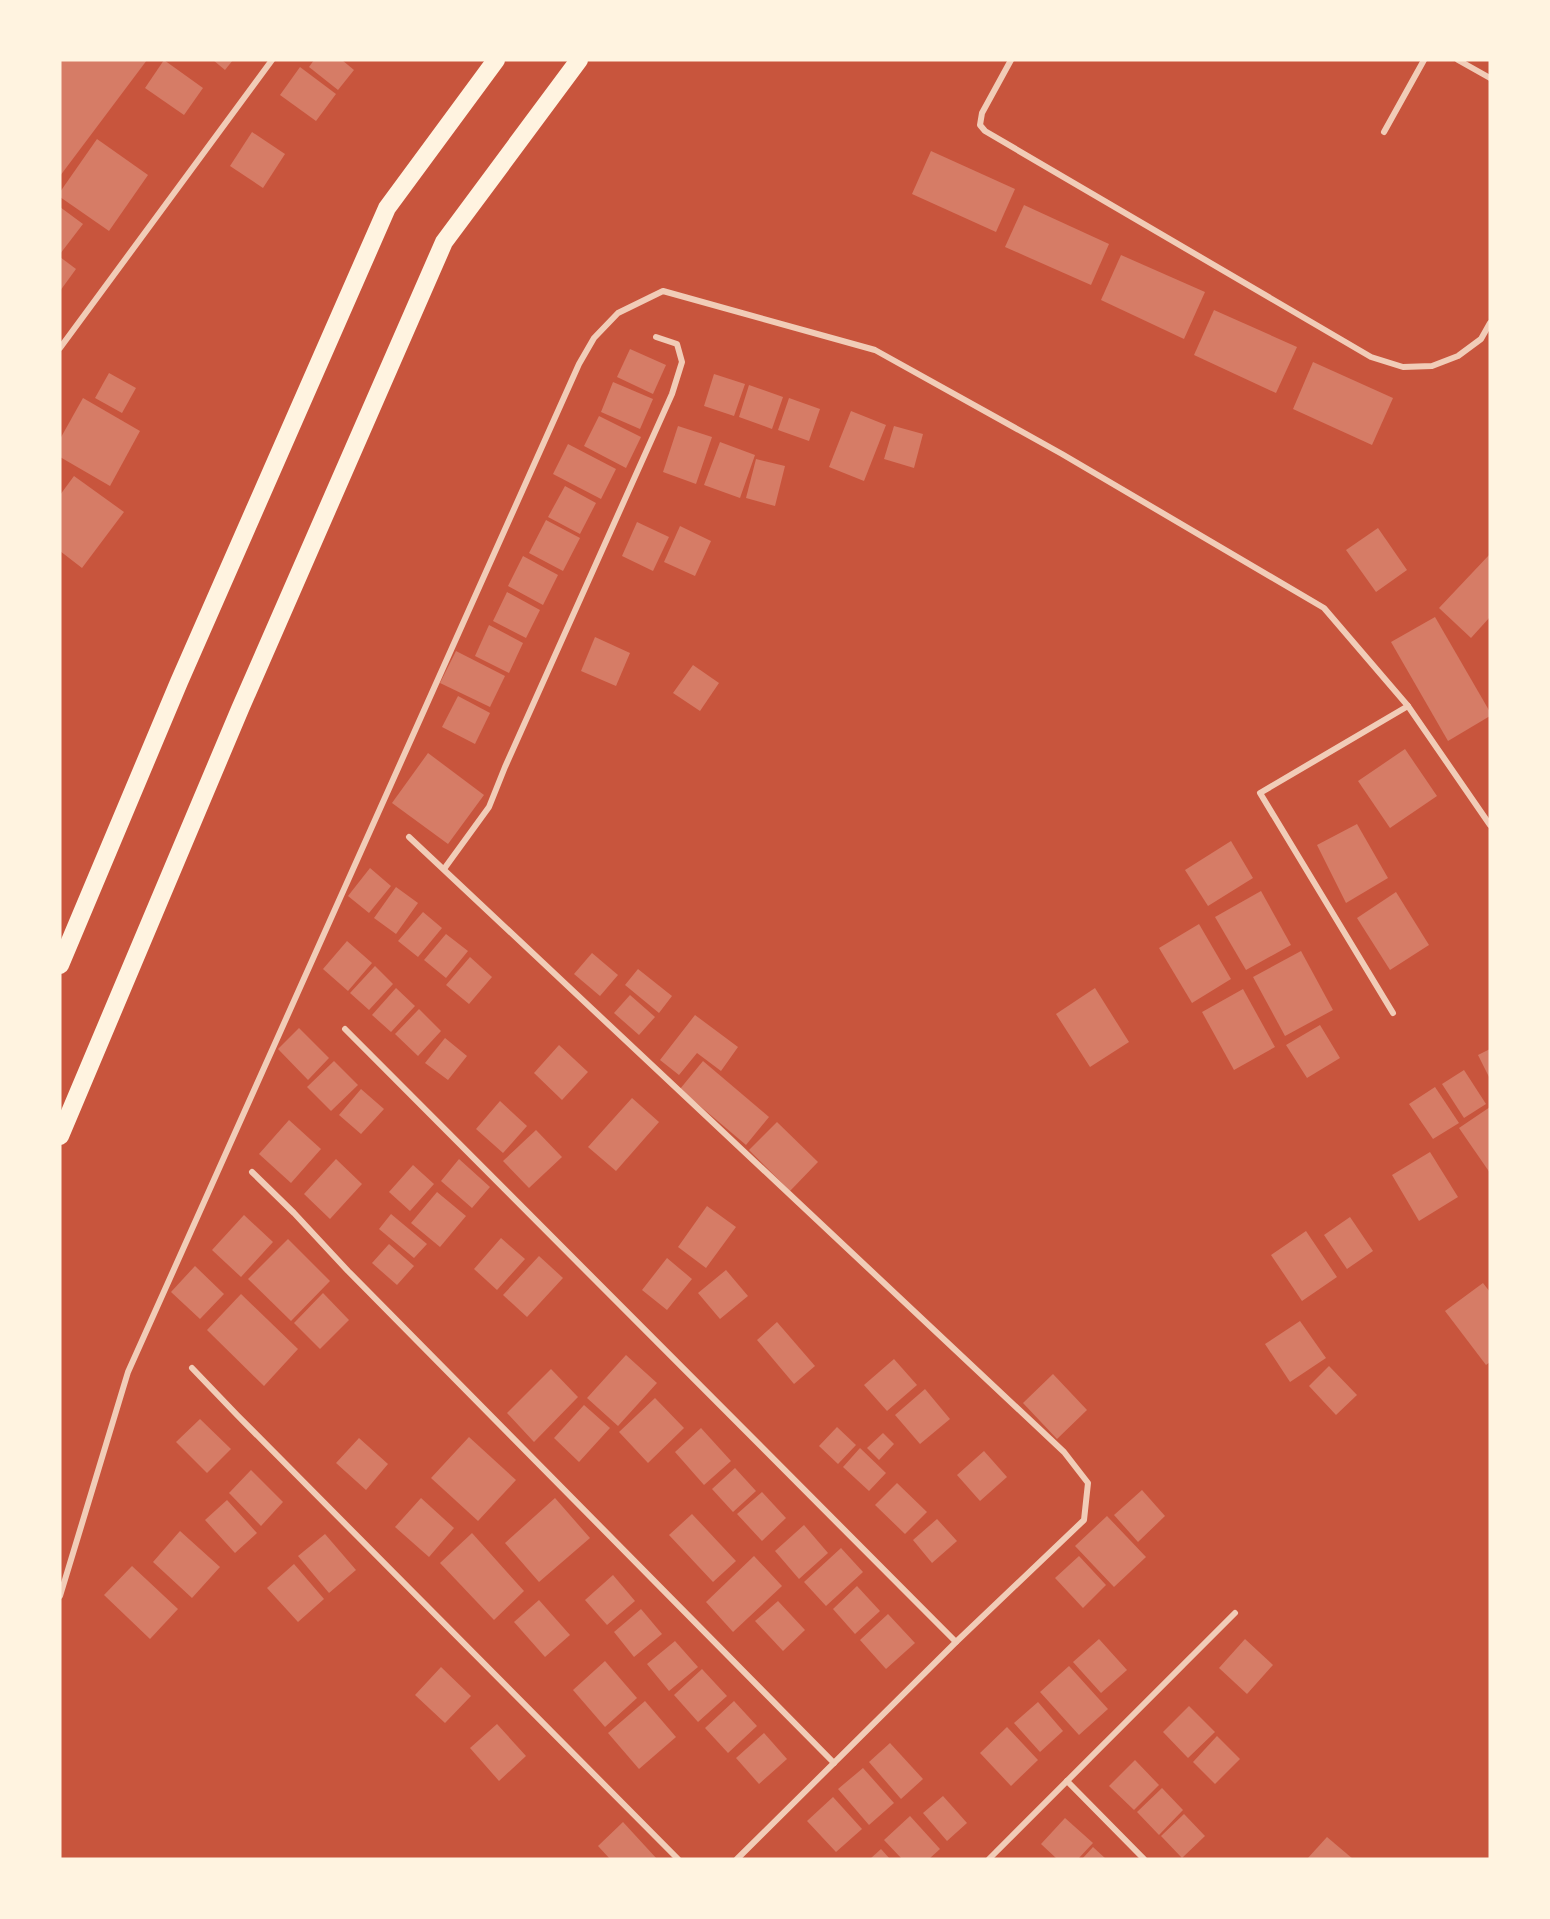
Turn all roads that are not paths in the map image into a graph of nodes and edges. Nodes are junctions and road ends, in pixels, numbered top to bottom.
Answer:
1 (272, 60) edge
2 (496, 60) edge
3 (579, 60) edge
4 (1011, 60) edge
5 (1424, 60) edge
6 (1458, 60) edge
7 (1490, 78) edge
8 (1384, 132) dead end
9 (1490, 323) edge
10 (656, 337) dead end
11 (60, 348) edge
12 (1408, 706) junction
13 (1490, 825) edge
14 (409, 837) dead end
15 (444, 869) junction
16 (60, 966) edge
17 (1393, 1013) dead end
18 (345, 1029) dead end
19 (60, 1136) edge
20 (252, 1172) dead end
21 (192, 1368) dead end
22 (60, 1596) edge
23 (1235, 1613) dead end
24 (956, 1642) junction
25 (834, 1763) junction
26 (1067, 1781) junction
27 (678, 1859) edge
28 (737, 1859) edge
29 (988, 1859) edge
30 (1144, 1859) edge

1 - 11 street
2 - 16 highway
3 - 19 highway
4 - 9 street
5 - 8 street
6 - 7 street
10 - 15 street
12 - 13 street
12 - 17 street
12 - 22 street
14 - 15 street
15 - 24 street
18 - 24 street
20 - 25 street
21 - 27 street
23 - 26 street
24 - 25 street
25 - 28 street
26 - 29 street
26 - 30 street

